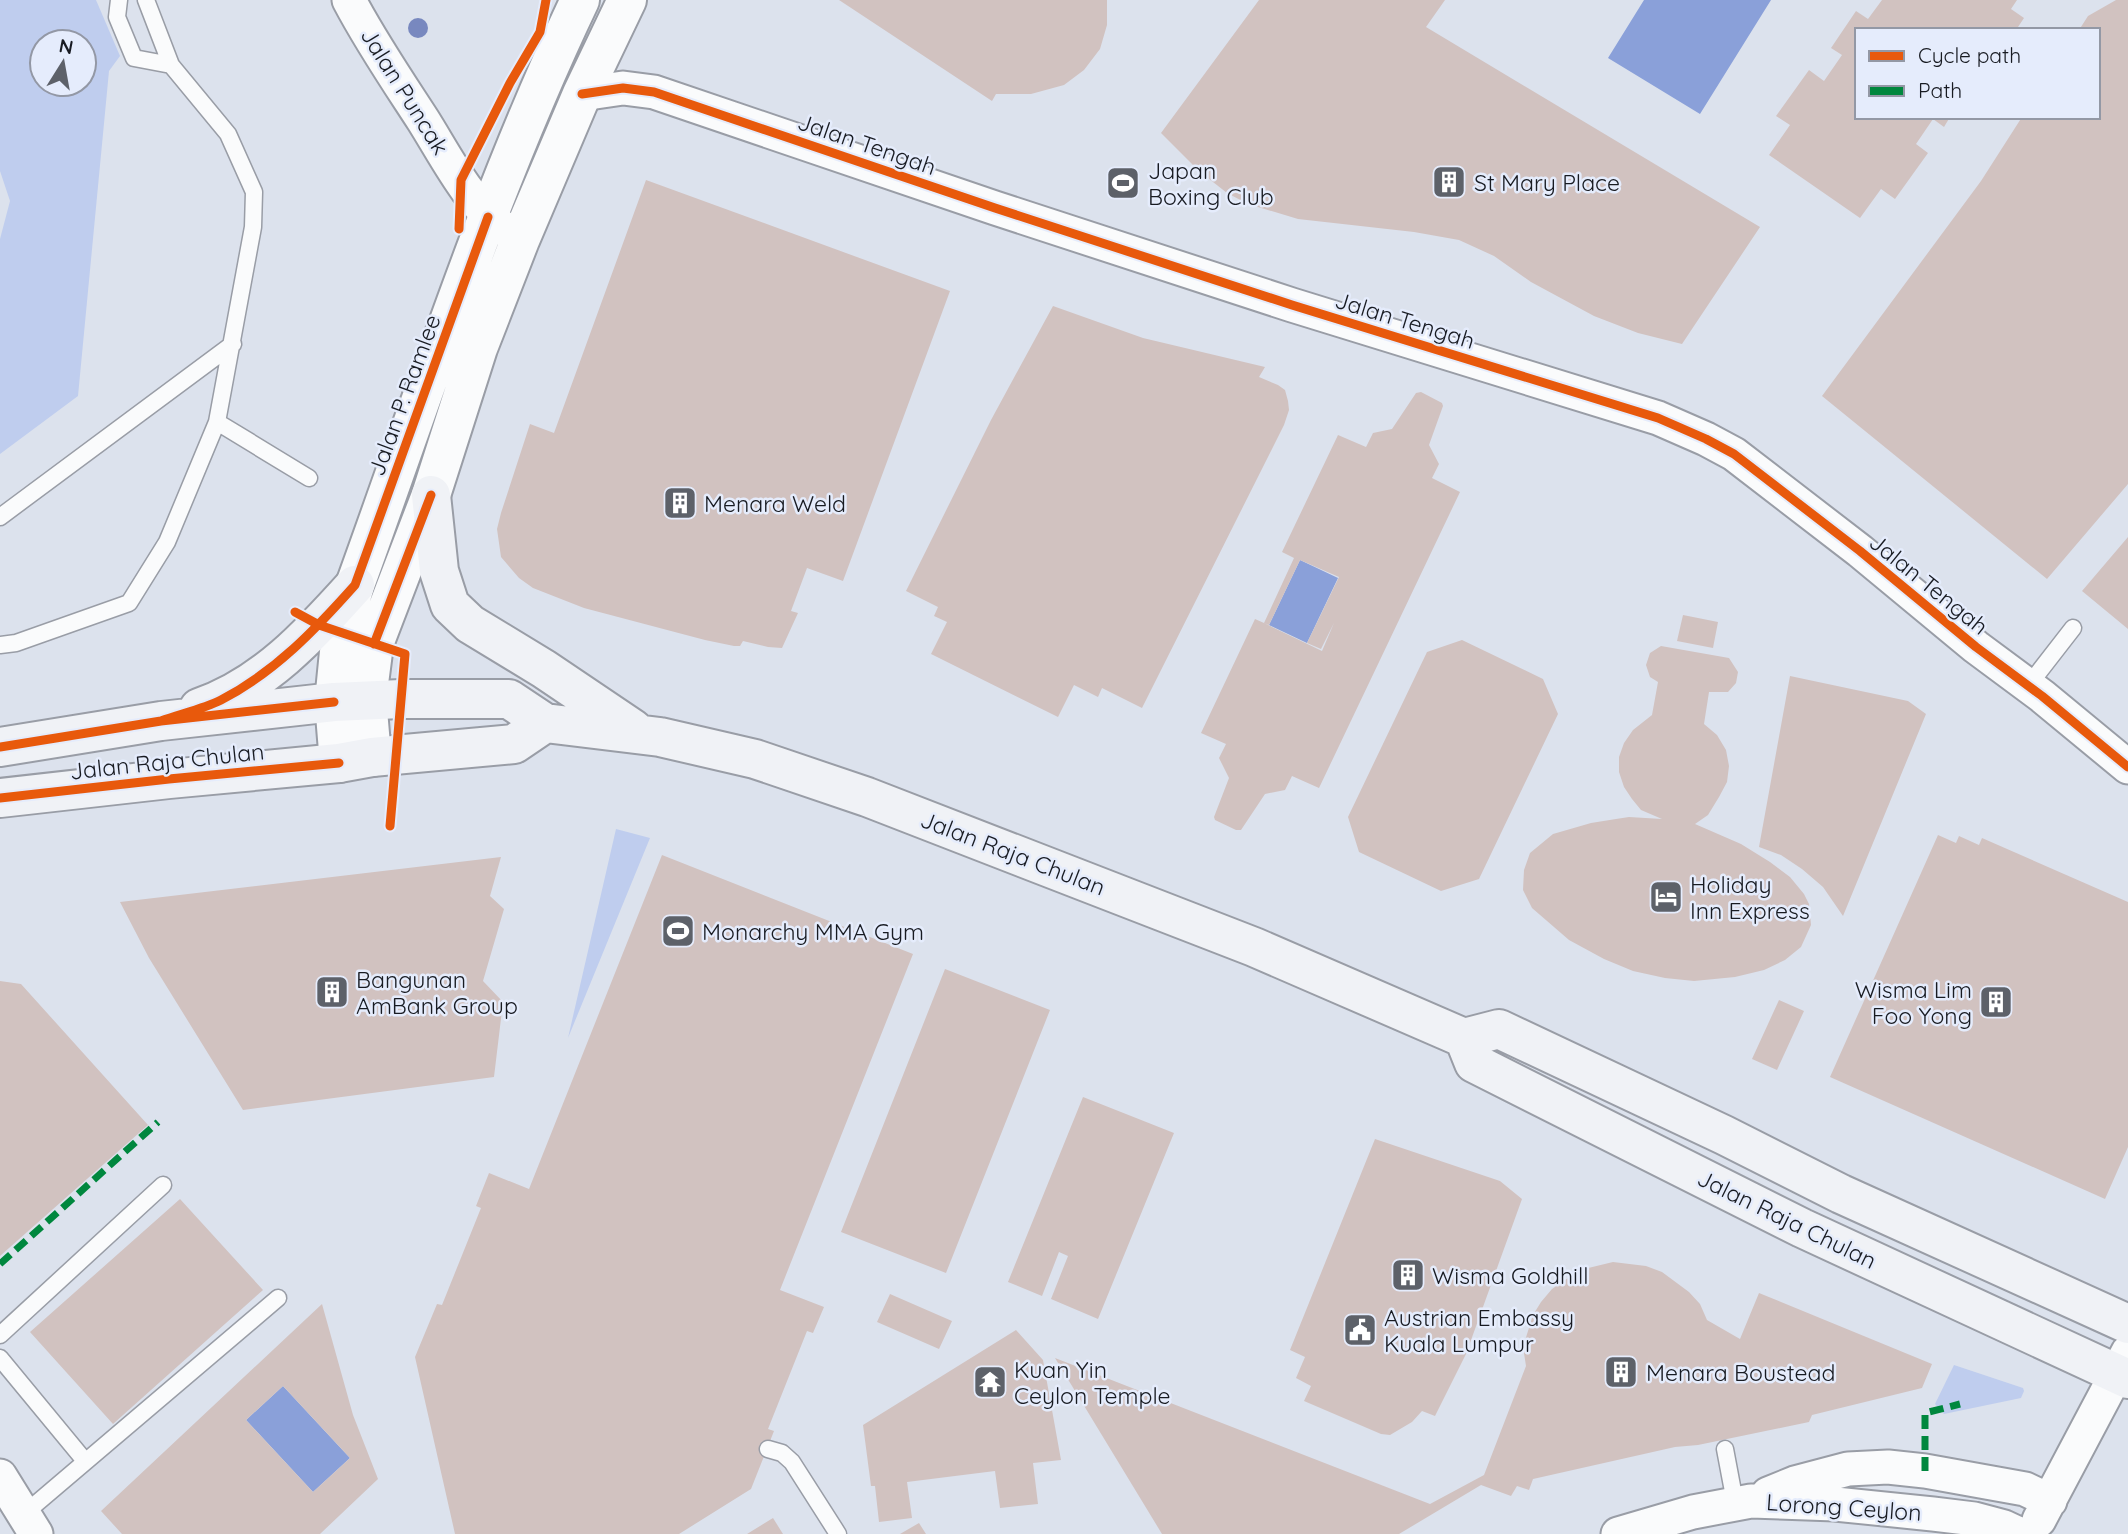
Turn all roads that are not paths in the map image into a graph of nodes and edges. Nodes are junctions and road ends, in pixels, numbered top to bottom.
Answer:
1 (118, 0) edge
2 (146, 0) edge
3 (349, 0) edge
4 (580, 0) edge
5 (627, 0) edge
6 (171, 65) junction
7 (582, 94) junction
8 (488, 217) junction
9 (520, 240) junction
10 (233, 344) junction
11 (217, 422) junction
12 (310, 478) dead end
13 (431, 495) junction
14 (0, 517) edge
15 (355, 586) junction
16 (2073, 628) dead end
17 (0, 645) edge
18 (2028, 686) junction
19 (351, 701) junction
20 (160, 721) junction
21 (545, 723) junction
22 (638, 733) junction
23 (0, 747) edge
24 (356, 760) junction
25 (2128, 766) edge
26 (0, 799) edge
27 (1464, 1038) junction
28 (163, 1185) dead end
29 (278, 1298) dead end
30 (2128, 1324) edge
31 (0, 1335) edge
32 (0, 1358) edge
33 (2124, 1369) edge
34 (768, 1449) dead end
35 (1725, 1449) dead end
36 (85, 1461) junction
37 (0, 1476) edge
38 (1743, 1501) junction
39 (2050, 1501) junction
40 (30, 1524) edge
41 (838, 1534) edge
42 (1618, 1534) edge
43 (2019, 1534) edge
44 (2031, 1534) edge

1 - 6 lane
2 - 6 lane
3 - 8 street, Jalan Puncak
4 - 8 street, Jalan P. Ramlee
5 - 7 street, Jalan P. Ramlee
6 - 10 lane
7 - 9 street, Jalan P. Ramlee
7 - 18 street, Jalan Tengah
8 - 9 street, Jalan Puncak
8 - 15 street, Jalan P. Ramlee
9 - 13 street, Jalan P. Ramlee
10 - 11 lane
10 - 14 lane
11 - 12 lane
11 - 17 lane
13 - 19 street, Jalan P. Ramlee
13 - 22 main road
15 - 19 street, Jalan P. Ramlee
15 - 20 main road
16 - 18 lane
18 - 25 street, Jalan Tengah
19 - 20 main road, Jalan Raja Chulan
19 - 21 main road, Jalan Raja Chulan
19 - 24 street, Jalan P. Ramlee
20 - 23 main road, Jalan Raja Chulan
21 - 22 main road, Jalan Raja Chulan
21 - 24 main road, Jalan Raja Chulan
22 - 27 main road, Jalan Raja Chulan
24 - 26 main road, Jalan Raja Chulan
27 - 30 main road, Jalan Raja Chulan
27 - 33 main road, Jalan Raja Chulan
28 - 31 lane
29 - 36 lane
32 - 36 lane
33 - 39 street
34 - 41 lane
35 - 38 lane
36 - 40 lane
37 - 40 street
38 - 39 street, Lorong Ceylon
38 - 42 street, Lorong Ceylon
38 - 43 street, Lorong Ceylon
39 - 44 street

